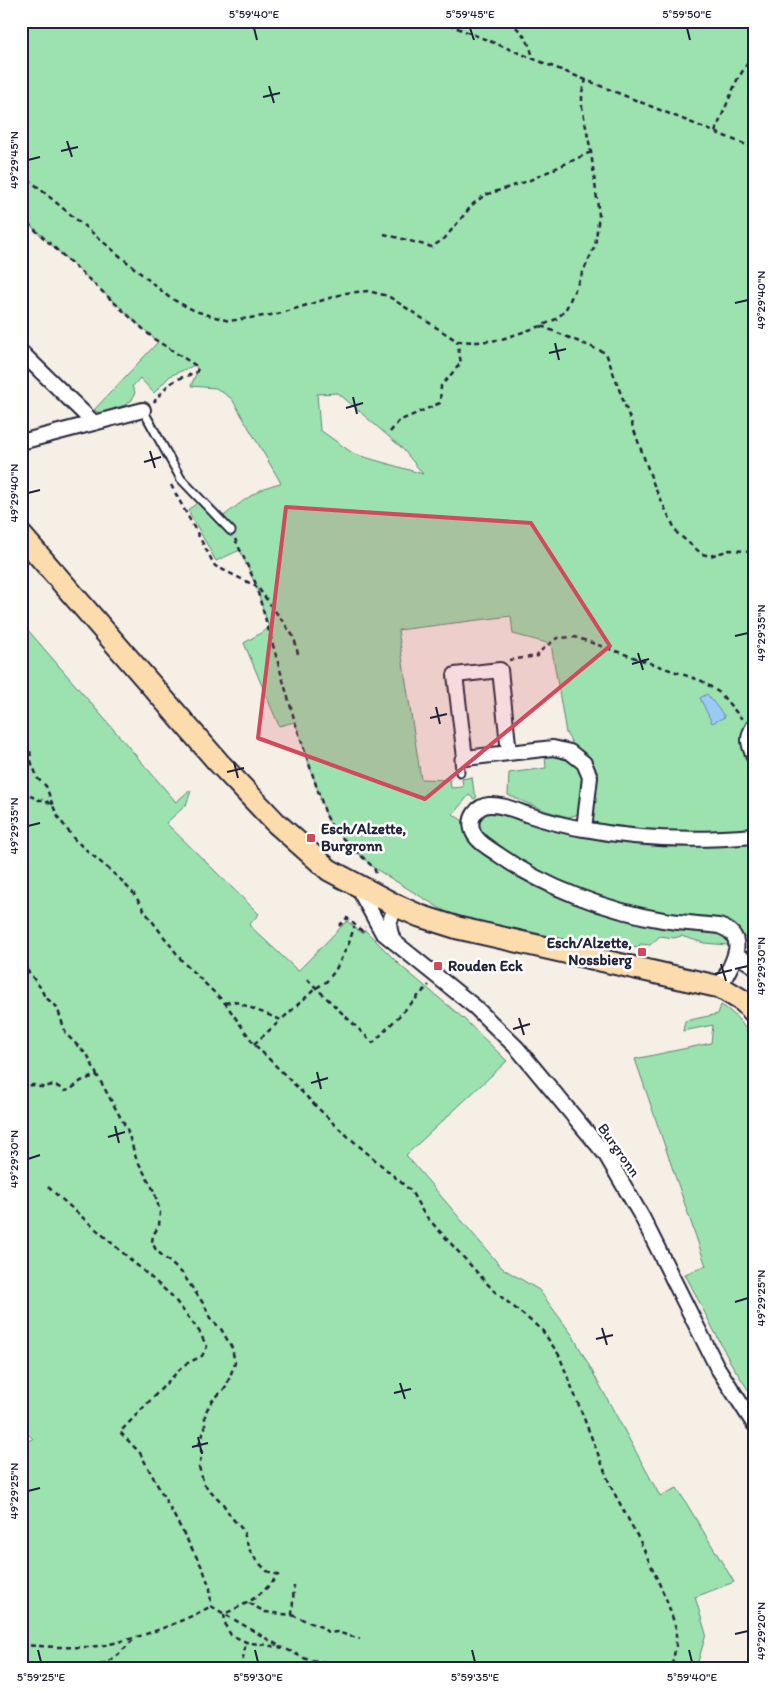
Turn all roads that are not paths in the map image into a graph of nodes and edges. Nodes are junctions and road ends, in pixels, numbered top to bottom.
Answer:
1 (21, 352) edge
2 (143, 410) joint
3 (94, 423) junction
4 (21, 442) edge
5 (231, 531) road end
6 (21, 535) edge
7 (752, 728) edge
8 (509, 753) junction
9 (754, 756) edge
10 (464, 758) junction
11 (460, 772) dead end
12 (584, 829) junction
13 (754, 836) edge
14 (357, 886) junction
15 (392, 904) junction
16 (370, 924) junction
17 (394, 942) junction
18 (735, 954) junction
19 (754, 966) edge
20 (720, 987) junction
21 (754, 1012) edge
22 (754, 1424) edge

1 - 3 street
2 - 3 street
2 - 5 lane
3 - 4 street
6 - 14 main road
7 - 9 street
8 - 10 street
8 - 10 street
8 - 12 street
10 - 11 lane
12 - 13 street
12 - 18 street
14 - 15 main road
14 - 16 street, Burgronn
15 - 16 street
15 - 17 street
15 - 20 main road
16 - 17 street, Burgronn
17 - 22 street, Burgronn
18 - 19 street
18 - 20 street
20 - 21 main road

